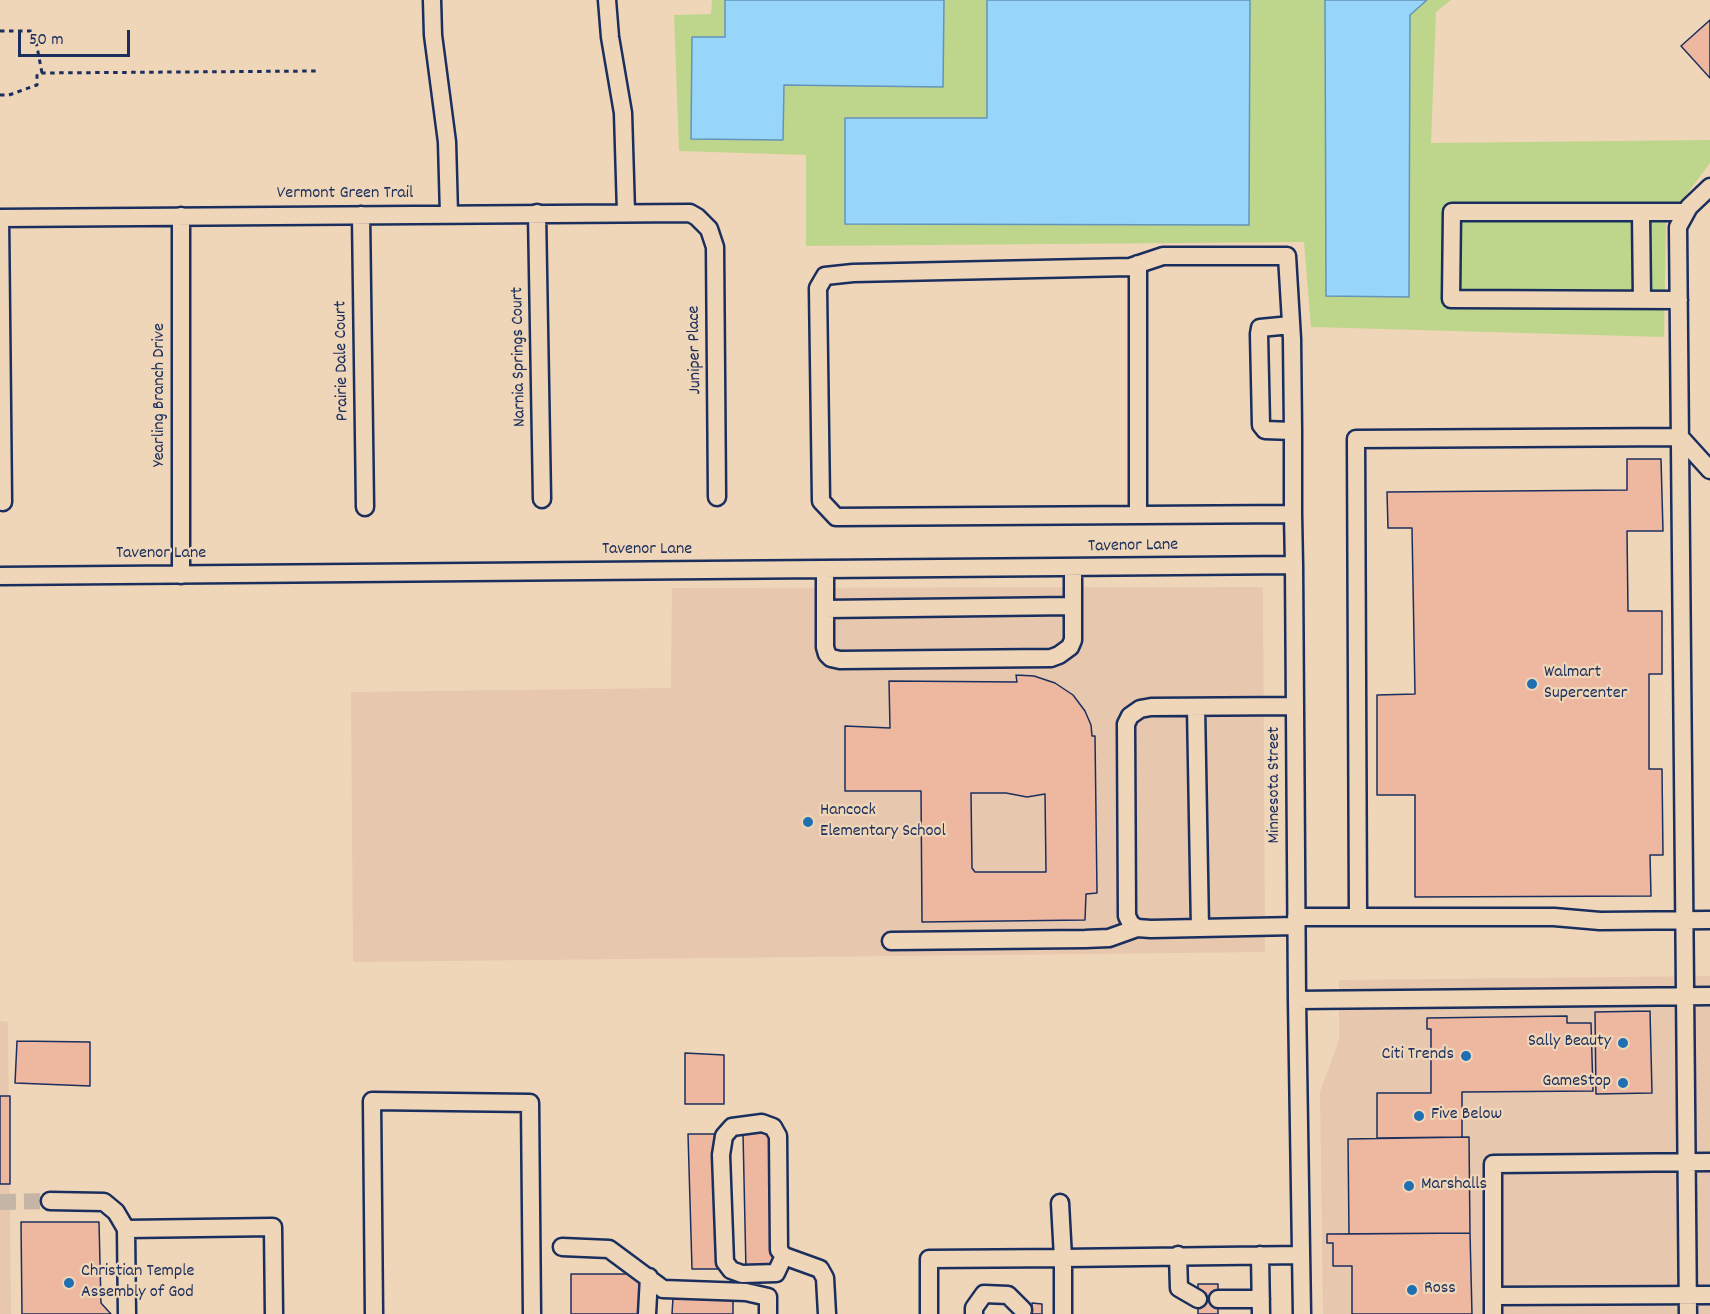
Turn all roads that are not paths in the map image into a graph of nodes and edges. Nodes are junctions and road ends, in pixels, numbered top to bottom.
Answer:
1 (432, 0) edge
2 (607, 0) edge
3 (1710, 187) edge
4 (626, 212) junction
5 (1641, 212) junction
6 (1686, 212) junction
7 (537, 213) junction
8 (690, 213) joint
9 (449, 214) junction
10 (361, 215) junction
11 (181, 216) junction
12 (0, 218) edge
13 (1138, 264) junction
14 (1642, 300) junction
15 (1679, 300) junction
16 (1291, 325) junction
17 (1293, 431) junction
18 (1680, 438) junction
19 (1710, 470) edge
20 (717, 497) dead end
21 (542, 499) dead end
22 (3, 502) dead end
23 (364, 507) dead end
24 (1293, 514) junction
25 (1138, 515) junction
26 (1294, 565) junction
27 (1073, 567) junction
28 (825, 569) junction
29 (181, 575) junction
30 (0, 576) edge
31 (1073, 606) junction
32 (825, 609) junction
33 (1295, 706) junction
34 (1196, 707) junction
35 (1358, 916) junction
36 (1686, 920) junction
37 (1710, 920) edge
38 (1296, 922) junction
39 (1137, 928) junction
40 (1200, 928) junction
41 (891, 941) dead end
42 (1685, 996) junction
43 (1710, 996) edge
44 (1297, 1000) junction
45 (1686, 1162) junction
46 (1710, 1162) edge
47 (50, 1201) tunnel mouth
48 (1060, 1203) dead end
49 (126, 1229) junction
50 (562, 1247) dead end
51 (1178, 1255) junction
52 (1260, 1255) junction
53 (1302, 1255) junction
54 (784, 1256) junction
55 (1062, 1258) junction
56 (649, 1277) junction
57 (1687, 1295) junction
58 (1710, 1295) edge
59 (1493, 1296) junction
60 (1198, 1299) dead end
61 (1218, 1299) dead end
62 (1261, 1306) edge
63 (1023, 1310) dead end
64 (127, 1314) edge
65 (274, 1314) edge
66 (374, 1314) edge
67 (532, 1314) edge
68 (647, 1314) edge
69 (768, 1314) edge
70 (827, 1314) edge
71 (929, 1314) edge
72 (974, 1314) edge
73 (1063, 1314) edge
74 (1302, 1314) edge
75 (1493, 1314) edge
76 (1688, 1314) edge

1 - 9 street
2 - 4 street
3 - 6 street
4 - 7 street, Vermont Green Trail
4 - 8 street, Vermont Green Trail
5 - 6 street
5 - 14 street
5 - 14 street
6 - 15 street
7 - 9 street, Vermont Green Trail
7 - 21 street, Narnia Springs Court
8 - 20 street, Juniper Place
9 - 10 street, Vermont Green Trail
10 - 11 street, Vermont Green Trail
10 - 23 street, Prairie Dale Court
11 - 12 street, Vermont Green Trail
11 - 29 street, Yearling Branch Drive
12 - 22 street
13 - 16 street, Minnesota Street
13 - 25 street
13 - 25 street
14 - 15 street
15 - 18 street
16 - 17 street, Minnesota Street
16 - 17 street
17 - 24 street, Minnesota Street
18 - 19 street
18 - 35 street
18 - 36 street
24 - 25 street
24 - 26 street, Minnesota Street
26 - 27 street, Tavenor Lane
26 - 33 street, Minnesota Street
27 - 28 street, Tavenor Lane
27 - 31 street
28 - 29 street, Tavenor Lane
28 - 32 street
29 - 30 street, Tavenor Lane
31 - 32 street
31 - 32 street
33 - 34 street
33 - 38 street, Minnesota Street
34 - 39 street
34 - 40 street
35 - 36 street
35 - 38 street
36 - 37 street
36 - 42 street
38 - 40 street
38 - 44 street, Minnesota Street
39 - 40 street
39 - 41 street
42 - 43 street
42 - 44 street
42 - 45 street
44 - 53 street, Minnesota Street
45 - 46 street
45 - 57 street
45 - 59 street
47 - 49 street
48 - 55 street
49 - 64 street
49 - 65 street
50 - 56 street
51 - 52 street
51 - 55 street
51 - 60 street
52 - 53 street
52 - 62 street
53 - 74 street, Minnesota Street
54 - 54 street
54 - 70 street
55 - 71 street
55 - 73 street
56 - 68 street
56 - 69 street
57 - 58 street
57 - 59 street
57 - 76 street
59 - 75 street
61 - 62 street
63 - 72 street
66 - 67 street

